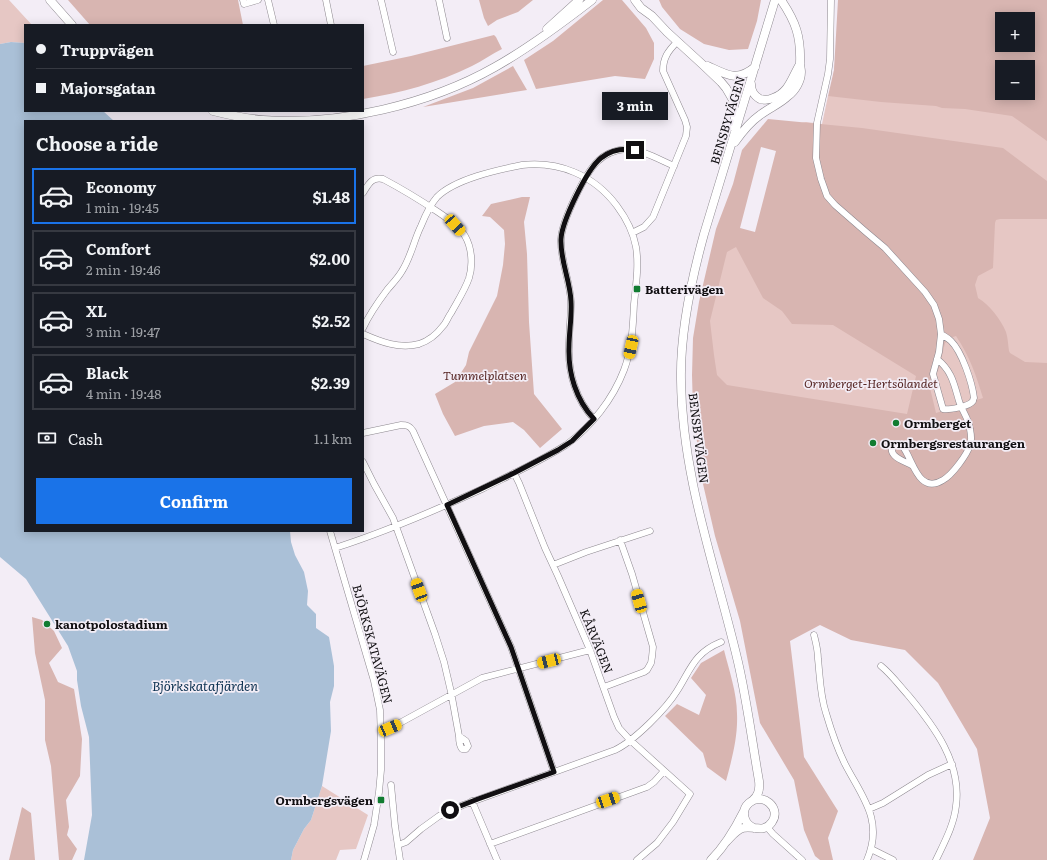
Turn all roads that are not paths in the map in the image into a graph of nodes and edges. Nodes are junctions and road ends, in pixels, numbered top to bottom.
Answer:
1 (50, 0) edge
2 (243, 0) edge
3 (258, 0) edge
4 (268, 0) edge
5 (326, 0) edge
6 (381, 0) edge
7 (439, 0) edge
8 (579, 0) edge
9 (592, 0) edge
10 (635, 0) edge
11 (642, 0) edge
12 (776, 0) edge
13 (781, 0) edge
14 (831, 0) edge
15 (652, 16) junction
16 (71, 24) edge
17 (274, 24) edge
18 (331, 24) edge
19 (447, 38) dead end
20 (677, 42) junction
21 (393, 52) dead end
22 (520, 52) junction
23 (702, 64) junction
24 (800, 64) junction
25 (755, 67) junction
26 (751, 82) junction
27 (217, 112) edge
28 (262, 120) edge
29 (305, 120) edge
30 (730, 151) junction
31 (674, 166) junction
32 (586, 177) junction
33 (364, 191) edge
34 (430, 207) junction
35 (632, 233) junction
36 (364, 326) edge
37 (364, 334) edge
38 (941, 334) junction
39 (937, 359) junction
40 (961, 407) junction
41 (594, 419) junction
42 (364, 433) edge
43 (364, 464) edge
44 (912, 466) dead end
45 (514, 473) junction
46 (447, 505) junction
47 (396, 526) junction
48 (650, 531) dead end
49 (330, 532) edge
50 (620, 540) junction
51 (335, 548) junction
52 (553, 565) junction
53 (814, 635) dead end
54 (721, 642) dead end
55 (590, 650) junction
56 (881, 666) dead end
57 (519, 668) junction
58 (604, 687) junction
59 (451, 695) junction
60 (381, 729) junction
61 (459, 736) dead end
62 (630, 740) junction
63 (756, 764) junction
64 (952, 764) junction
65 (664, 771) junction
66 (554, 772) junction
67 (391, 785) dead end
68 (753, 800) junction
69 (472, 801) junction
70 (772, 806) junction
71 (745, 808) junction
72 (869, 809) junction
73 (767, 827) junction
74 (754, 828) junction
75 (726, 842) junction
76 (490, 844) junction
77 (398, 845) junction
78 (871, 849) junction
79 (364, 860) edge
80 (400, 860) edge
81 (497, 860) edge
82 (637, 860) edge
83 (711, 860) edge
84 (802, 860) edge
85 (867, 860) edge
86 (893, 860) edge
87 (936, 860) edge

1 - 16 main road
2 - 3 street
4 - 17 street
5 - 18 street
6 - 21 street
7 - 19 street
8 - 22 main road
9 - 22 main road
10 - 15 main road
11 - 15 main road
12 - 25 main road, BENSBYVÄGEN
13 - 24 main road
14 - 38 street
15 - 20 main road
20 - 23 main road
20 - 31 street
22 - 29 main road
23 - 25 main road
23 - 30 main road
24 - 26 main road
24 - 30 main road
25 - 26 main road, BENSBYVÄGEN
26 - 30 main road, BENSBYVÄGEN
27 - 28 main road
30 - 63 main road, BENSBYVÄGEN
31 - 32 street
31 - 35 street
32 - 34 street
32 - 35 street
32 - 41 street
33 - 34 street
34 - 36 street
34 - 37 street
35 - 41 street
38 - 39 street
38 - 40 street
39 - 40 street
39 - 40 street
40 - 44 street
41 - 45 street
42 - 46 street
43 - 47 street
45 - 46 street
45 - 52 street, KÅRVÄGEN
46 - 47 street
46 - 57 street
47 - 51 street
47 - 59 street
48 - 50 street
49 - 51 street, BJÖRKSKATAVÄGEN
50 - 52 street
50 - 58 street
51 - 60 street, BJÖRKSKATAVÄGEN
52 - 55 street, KÅRVÄGEN
53 - 72 street
54 - 62 street
55 - 57 street
55 - 58 street, KÅRVÄGEN
56 - 64 street
57 - 59 street
57 - 66 street
58 - 62 street, KÅRVÄGEN
59 - 60 street
59 - 61 street
60 - 79 street, BJÖRKSKATAVÄGEN
62 - 65 street, KÅRVÄGEN
62 - 66 street
63 - 68 main road, BENSBYVÄGEN
63 - 70 main road, BENSBYVÄGEN
64 - 72 street
64 - 87 street
65 - 76 street
65 - 82 street, KÅRVÄGEN
66 - 69 street
67 - 77 street
68 - 70 main road
68 - 71 main road
69 - 76 street
69 - 77 street
70 - 73 main road
71 - 74 main road
71 - 75 main road
72 - 78 street
73 - 74 main road
73 - 84 street
74 - 75 main road
75 - 83 main road
76 - 81 street
77 - 80 street
78 - 85 street
78 - 86 street

